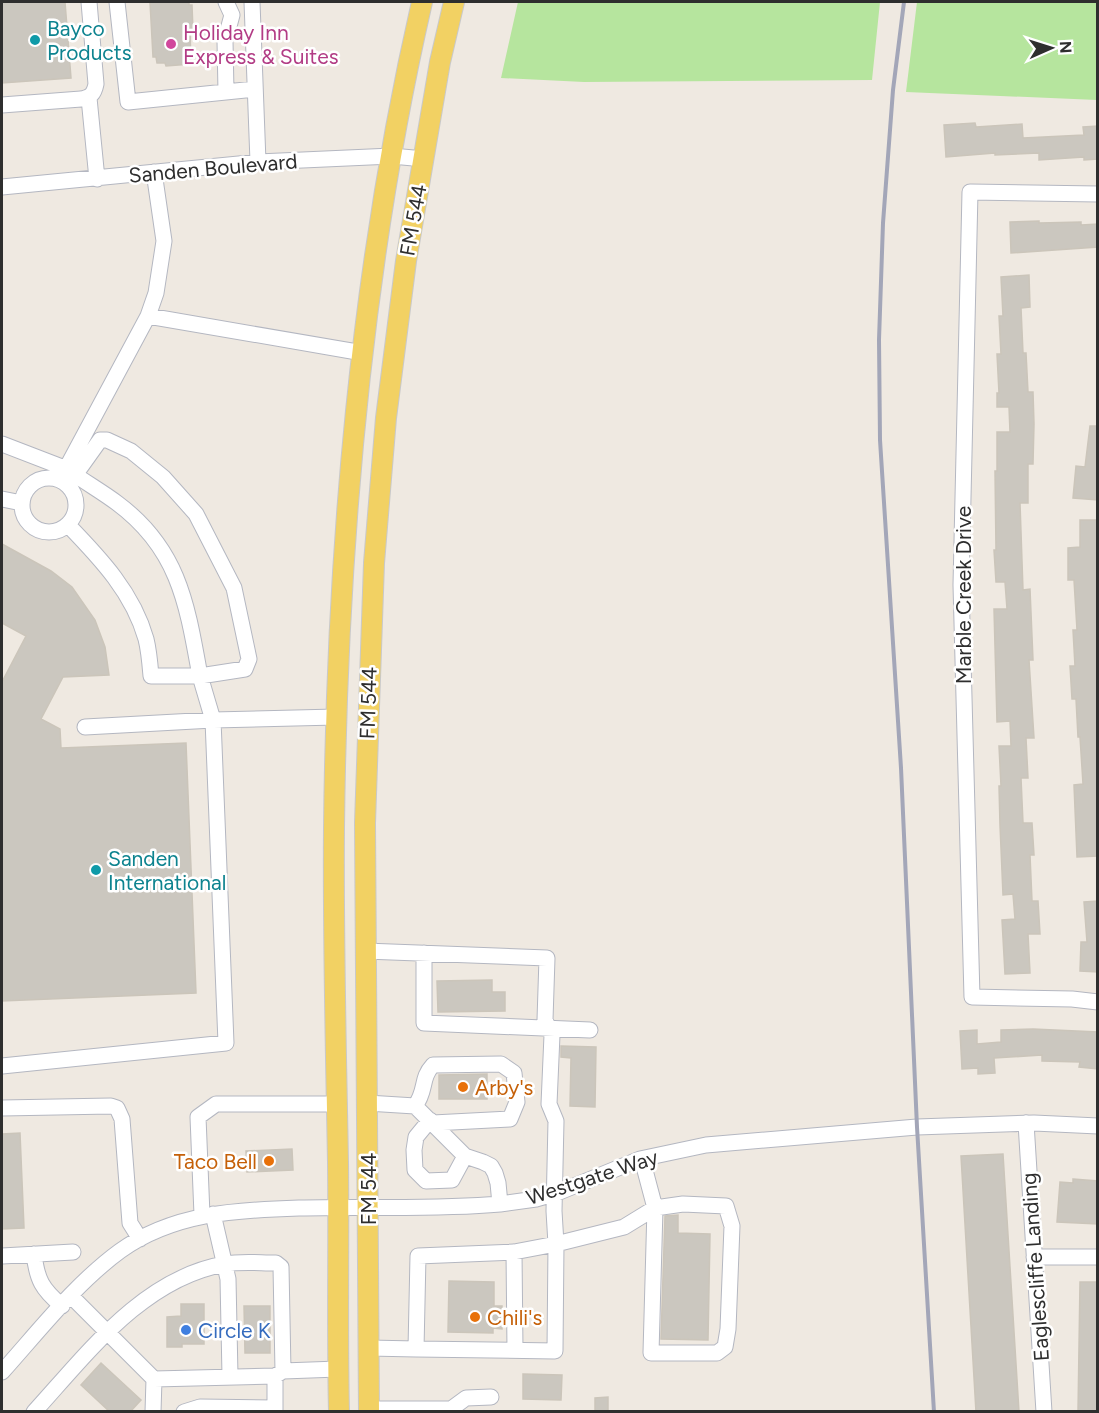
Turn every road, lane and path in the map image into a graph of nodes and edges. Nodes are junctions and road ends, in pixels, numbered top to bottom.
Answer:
1 (89, 2) edge
2 (117, 2) edge
3 (226, 2) edge
4 (252, 2) edge
5 (422, 2) edge
6 (454, 2) edge
7 (255, 89) junction
8 (226, 92) junction
9 (89, 98) junction
10 (2, 105) edge
11 (392, 156) junction
12 (424, 159) junction
13 (258, 162) junction
14 (154, 172) junction
15 (97, 179) junction
16 (2, 187) edge
17 (1098, 194) edge
18 (148, 316) junction
19 (363, 353) junction
20 (2, 444) edge
21 (67, 475) junction
22 (2, 499) edge
23 (22, 503) junction
24 (68, 525) junction
25 (200, 676) junction
26 (367, 715) junction
27 (336, 717) junction
28 (213, 720) junction
29 (85, 727) dead end
30 (365, 951) junction
31 (424, 953) junction
32 (1098, 1002) edge
33 (549, 1029) junction
34 (590, 1030) dead end
35 (2, 1066) edge
36 (367, 1103) junction
37 (336, 1104) junction
38 (416, 1106) junction
39 (2, 1108) edge
40 (431, 1122) junction
41 (1026, 1124) junction
42 (1098, 1126) edge
43 (465, 1156) junction
44 (642, 1159) junction
45 (554, 1194) junction
46 (500, 1204) junction
47 (368, 1206) junction
48 (338, 1207) junction
49 (655, 1208) junction
50 (208, 1215) junction
51 (140, 1239) junction
52 (556, 1244) junction
53 (74, 1252) dead end
54 (514, 1252) junction
55 (34, 1254) junction
56 (2, 1256) edge
57 (1034, 1257) junction
58 (1098, 1257) edge
59 (225, 1264) junction
60 (67, 1301) junction
61 (107, 1332) junction
62 (369, 1348) junction
63 (416, 1349) junction
64 (514, 1350) junction
65 (2, 1370) edge
66 (338, 1370) junction
67 (279, 1373) junction
68 (230, 1376) junction
69 (154, 1378) junction
70 (491, 1397) dead end
71 (275, 1410) edge
72 (369, 1410) edge
73 (34, 1412) edge
74 (153, 1412) edge
75 (184, 1412) edge
76 (339, 1412) edge
77 (1044, 1412) edge

1 - 9 street
2 - 8 street
3 - 8 street
4 - 7 street
5 - 11 main road, FM 544 / FM 544
6 - 12 main road, FM 544 / FM 544
7 - 8 street
7 - 13 street
9 - 10 street
9 - 15 street
11 - 12 street, Sanden Boulevard
11 - 13 street, Sanden Boulevard
11 - 19 main road, FM 544 / FM 544
12 - 26 main road, FM 544 / FM 544
13 - 14 street, Sanden Boulevard
14 - 15 street, Sanden Boulevard
14 - 18 street
15 - 16 street, Sanden Boulevard
17 - 32 street, Marble Creek Drive
18 - 19 street
18 - 21 street
19 - 27 main road, FM 544 / FM 544
20 - 21 street
21 - 23 street
21 - 24 street
21 - 25 street
21 - 25 street
22 - 23 street
23 - 24 street
24 - 25 street
25 - 28 street
26 - 27 main road
26 - 30 main road, FM 544 / FM 544
27 - 28 street
27 - 37 main road, FM 544 / FM 544
28 - 29 street
28 - 35 street
30 - 31 street
30 - 36 main road, FM 544 / FM 544
31 - 33 street
31 - 33 street
33 - 34 street
33 - 45 street
36 - 38 street
36 - 47 main road, FM 544 / FM 544
37 - 48 main road, FM 544 / FM 544
37 - 50 street
38 - 40 street
38 - 40 street
39 - 51 street
40 - 43 street
40 - 43 street
41 - 42 street, Westgate Way
41 - 44 street, Westgate Way
41 - 57 street, Eaglescliffe Landing
43 - 46 street
44 - 45 street, Westgate Way
44 - 49 street
45 - 46 street, Westgate Way
45 - 52 street
46 - 47 street, Westgate Way
47 - 48 street, Westgate Way
47 - 62 main road, FM 544 / FM 544
48 - 50 street, Westgate Way
48 - 66 main road, FM 544 / FM 544
49 - 49 street
49 - 52 street
50 - 51 street, Westgate Way
50 - 59 street
51 - 60 street, Westgate Way
52 - 54 street
52 - 64 street
53 - 55 street
54 - 63 street
54 - 64 street
55 - 56 street
55 - 60 street
57 - 58 street
57 - 77 street, Eaglescliffe Landing
59 - 61 street
59 - 67 street
59 - 68 street
60 - 61 street
60 - 65 street, Westgate Way
61 - 69 street
61 - 73 street
62 - 63 street
62 - 72 main road, FM 544 / FM 544
63 - 64 street
66 - 67 street
66 - 76 main road, FM 544 / FM 544
67 - 68 street
67 - 71 street
68 - 69 street
69 - 74 street
70 - 72 street
71 - 75 street

